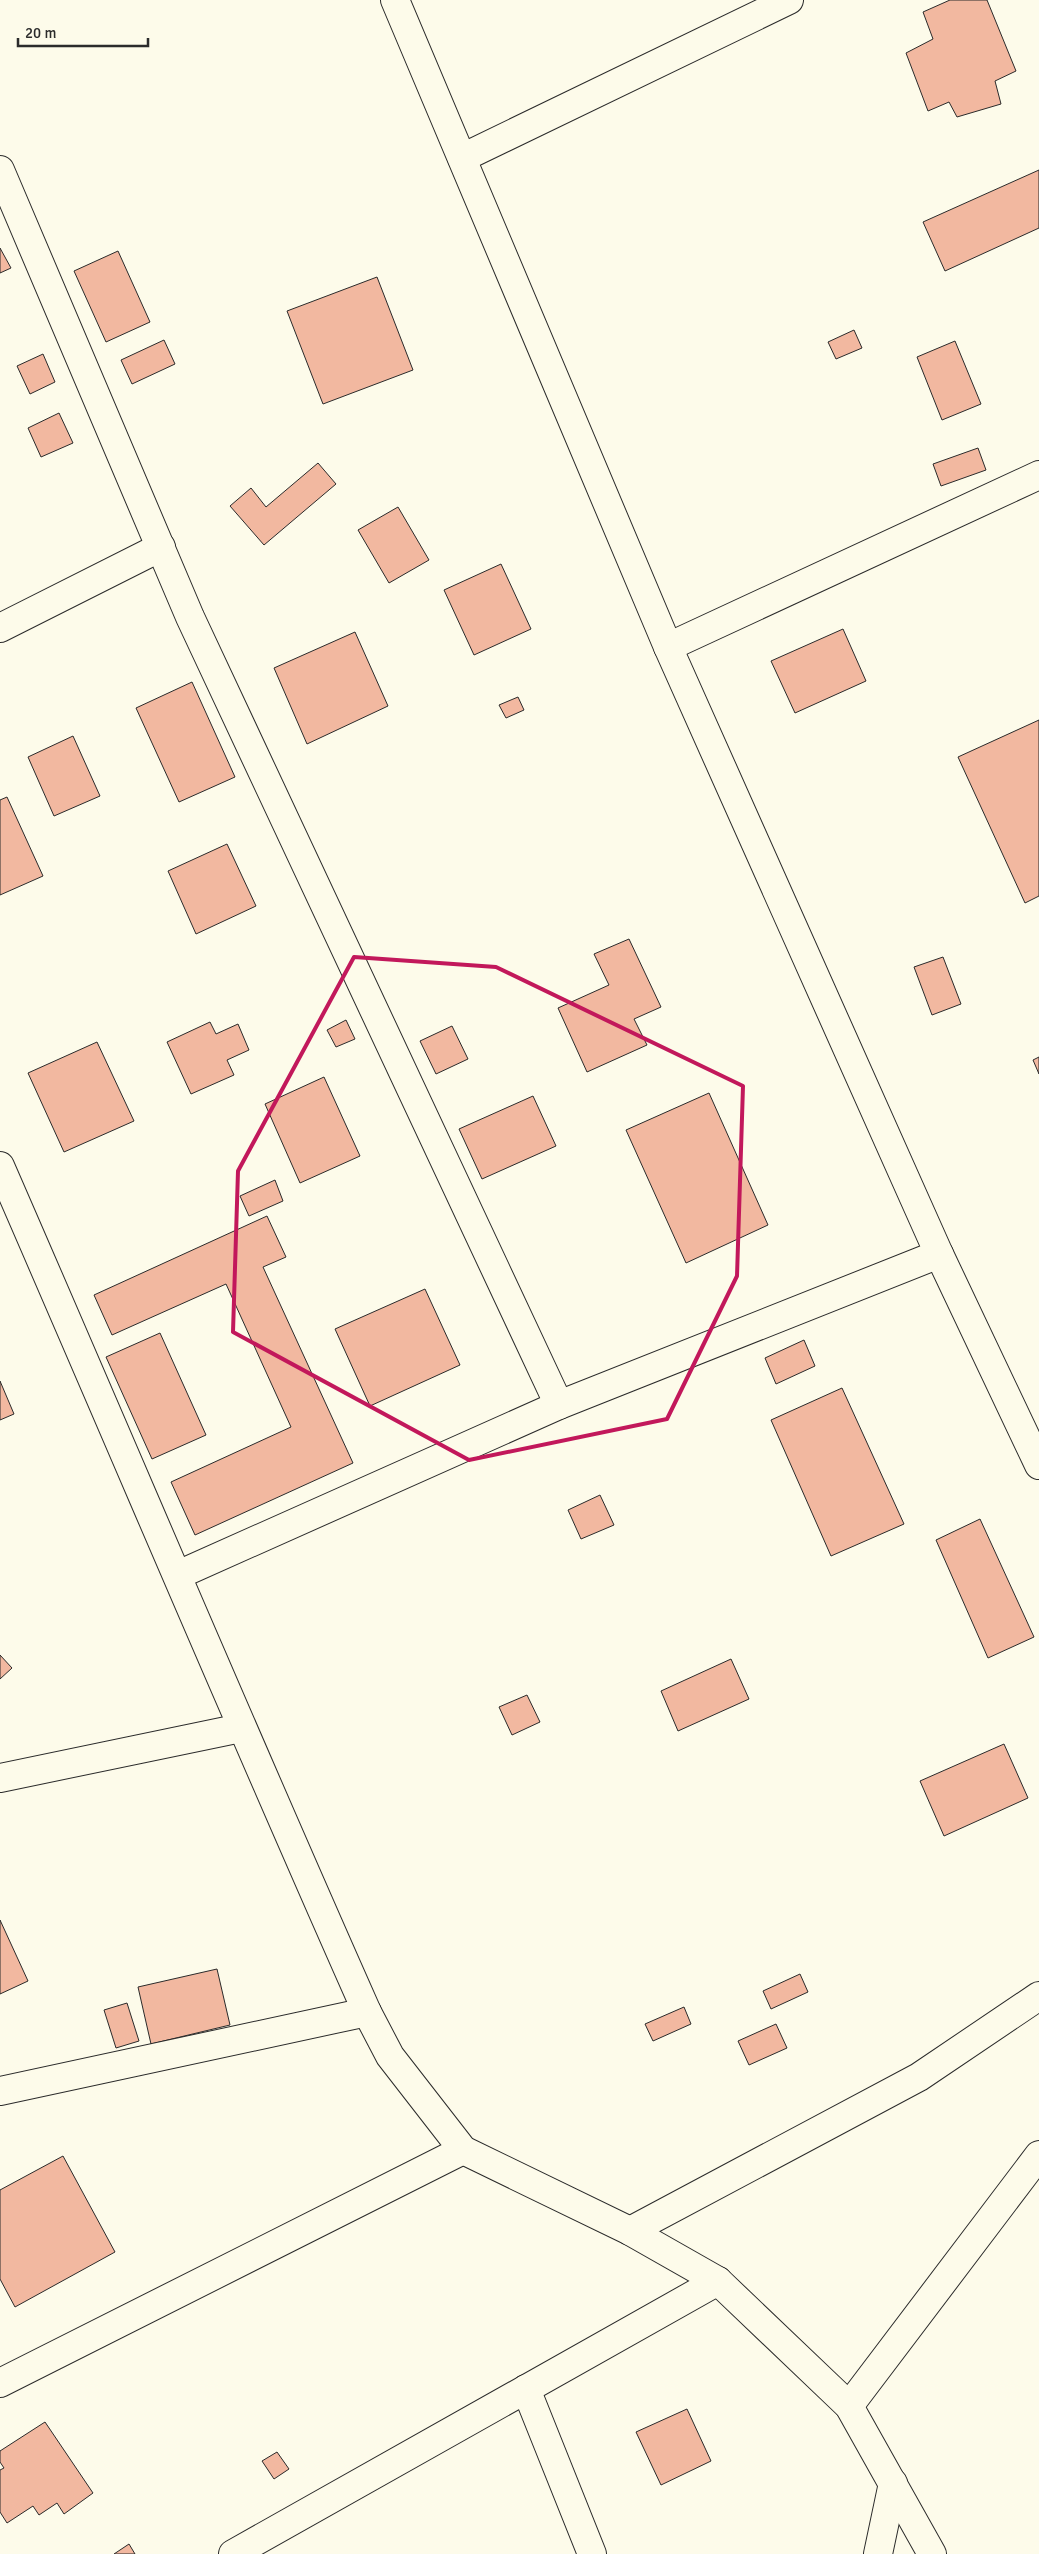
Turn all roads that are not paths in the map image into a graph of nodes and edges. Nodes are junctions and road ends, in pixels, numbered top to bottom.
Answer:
1 (395, 0) edge
2 (789, 0) edge
3 (462, 158) junction
4 (0, 170) edge
5 (1039, 475) edge
6 (161, 547) junction
7 (0, 628) edge
8 (668, 647) junction
9 (0, 1166) edge
10 (939, 1254) junction
11 (559, 1405) junction
12 (1039, 1465) edge
13 (178, 1575) junction
14 (241, 1728) junction
15 (0, 1778) edge
16 (1039, 1996) edge
17 (367, 2012) junction
18 (0, 2091) edge
19 (464, 2150) junction
20 (1039, 2154) edge
21 (630, 2232) junction
22 (718, 2282) junction
23 (0, 2383) edge
24 (526, 2389) junction
25 (848, 2406) junction
26 (893, 2483) junction
27 (233, 2554) edge
28 (592, 2554) edge
29 (878, 2554) edge
30 (932, 2554) edge

1 - 3 street
2 - 3 street
3 - 8 street
4 - 6 street
5 - 8 street
6 - 7 street
6 - 11 street
8 - 10 street
9 - 13 street
10 - 11 street
10 - 12 street
11 - 13 street
13 - 14 street
14 - 15 street
14 - 17 street
16 - 21 street
17 - 18 street
17 - 19 street
19 - 21 street
19 - 23 street
20 - 25 street
21 - 22 street
22 - 24 street
22 - 25 street
24 - 27 street
24 - 28 street
25 - 26 street
26 - 29 street
26 - 30 street

